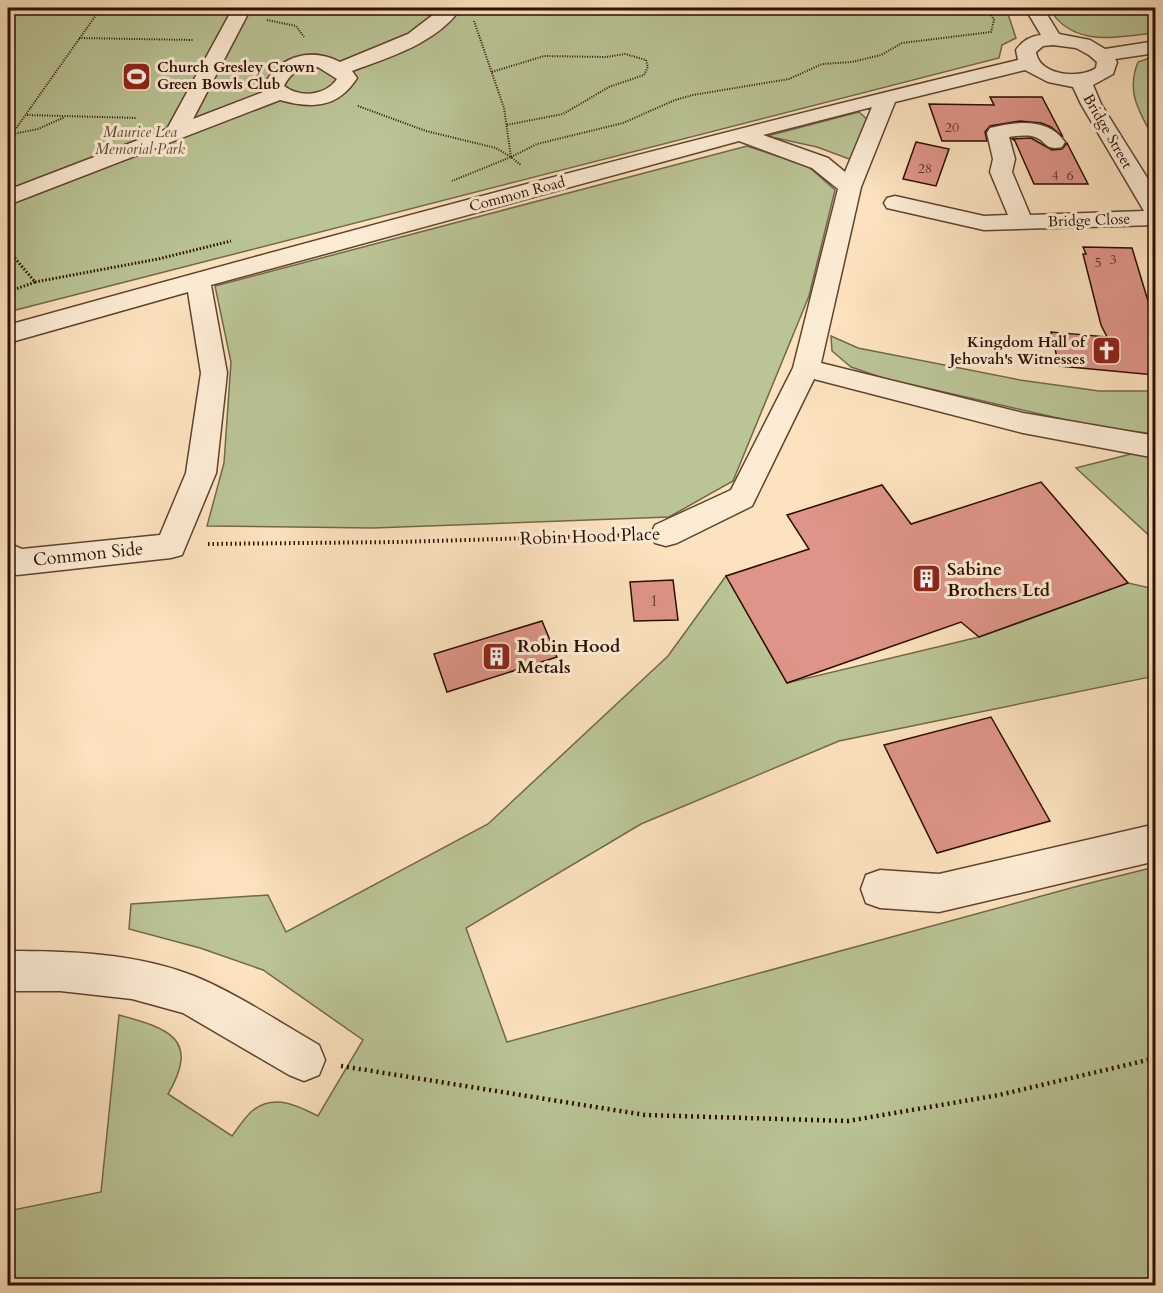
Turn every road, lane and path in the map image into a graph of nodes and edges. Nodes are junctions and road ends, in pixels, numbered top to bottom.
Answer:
1 (101, 8) edge
2 (987, 8) edge
3 (1034, 8) edge
4 (451, 9) edge
5 (239, 13) edge
6 (79, 38) junction
7 (1053, 39) junction
8 (224, 41) junction
9 (1155, 47) edge
10 (1102, 55) junction
11 (307, 61) junction
12 (1029, 63) junction
13 (340, 69) junction
14 (492, 72) junction
15 (1081, 81) junction
16 (280, 93) junction
17 (335, 93) junction
18 (887, 97) junction
19 (27, 115) junction
20 (66, 117) junction
21 (506, 124) junction
22 (179, 127) junction
23 (12, 134) junction
24 (8, 135) edge
25 (744, 135) junction
26 (1054, 142) dead end
27 (511, 157) junction
28 (447, 183) dead end
29 (850, 187) junction
30 (8, 198) edge
31 (895, 203) dead end
32 (1155, 212) edge
33 (1155, 218) edge
34 (1022, 222) junction
35 (234, 240) dead end
36 (8, 249) edge
37 (198, 280) junction
38 (35, 282) junction
39 (8, 292) edge
40 (8, 334) edge
41 (806, 368) junction
42 (1155, 447) edge
43 (666, 534) joint
44 (171, 546) junction
45 (8, 556) edge
46 (1155, 842) edge
47 (880, 888) dead end
48 (8, 971) edge
49 (1155, 1058) edge
50 (304, 1060) joint

1 - 6 path
2 - 27 path
3 - 7 street
4 - 13 street
4 - 14 path
5 - 8 street
5 - 11 path
6 - 8 path
6 - 19 path
7 - 10 street
7 - 12 street
8 - 22 street
9 - 10 street
10 - 15 street
11 - 13 street
11 - 16 street
12 - 15 street
12 - 18 street, Common Road
13 - 17 street
14 - 21 path
14 - 21 path
15 - 32 street, Bridge Street
16 - 17 street
16 - 22 street
17 - 27 path
18 - 25 street, Common Road
18 - 29 street, Robin Hood Place
19 - 20 path
19 - 23 path
20 - 22 path
20 - 23 path
21 - 27 path
22 - 30 street
23 - 24 path
25 - 29 street
25 - 37 street, Common Road
26 - 34 street, Bridge Close
27 - 28 path
29 - 41 street, Robin Hood Place
31 - 34 street, Bridge Close
33 - 34 street, Bridge Close
35 - 38 path
36 - 38 path
37 - 40 street, Common Road
37 - 44 street
38 - 39 path
41 - 42 street
41 - 43 street, Robin Hood Place
43 - 44 path, Robin Hood Place
44 - 45 street, Common Side
46 - 47 street
48 - 50 street
49 - 50 path

